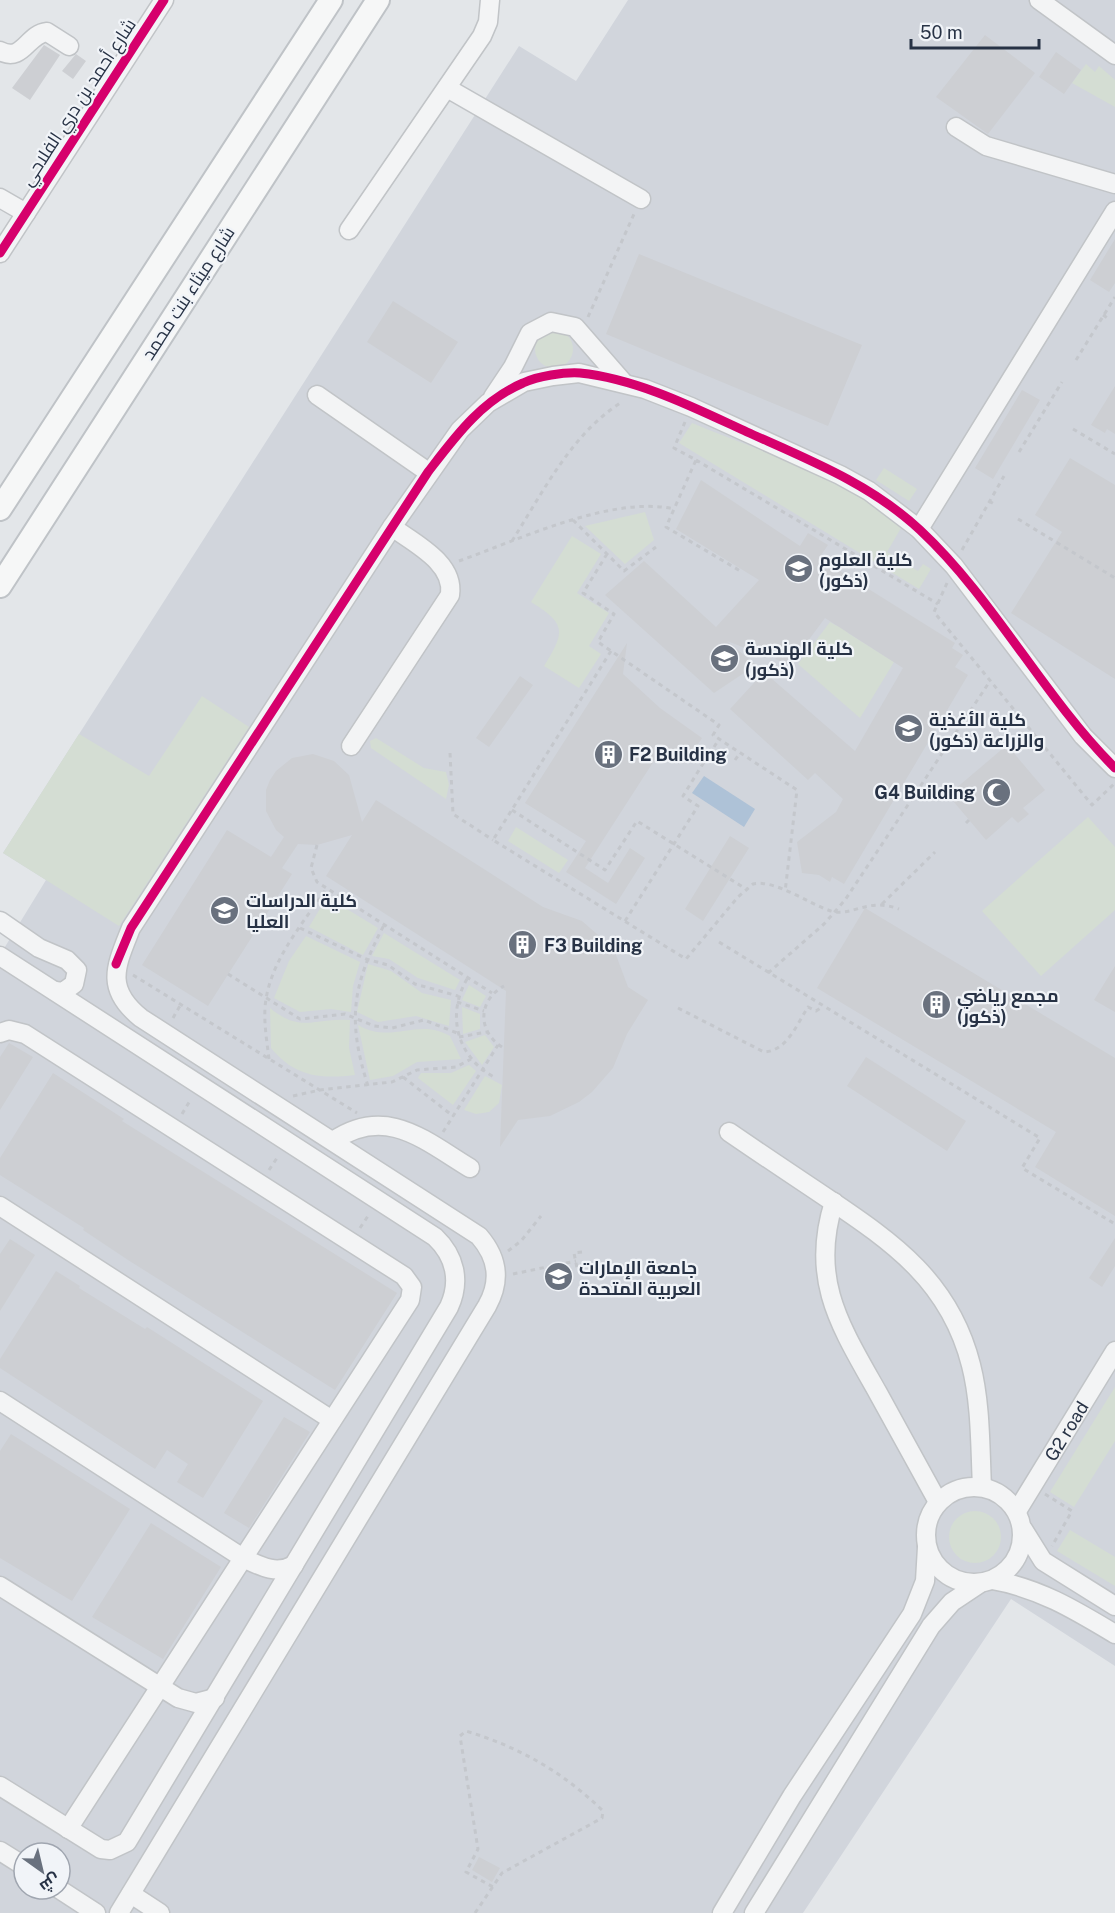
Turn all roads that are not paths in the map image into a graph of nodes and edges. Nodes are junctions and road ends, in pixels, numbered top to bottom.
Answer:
1 (164, 0) edge
2 (331, 0) edge
3 (490, 0) edge
4 (1039, 0) edge
5 (378, 1) edge
6 (69, 46) dead end
7 (0, 51) edge
8 (1115, 56) edge
9 (447, 88) junction
10 (956, 127) dead end
11 (1115, 184) edge
12 (0, 198) edge
13 (641, 199) road end
14 (1115, 211) edge
15 (26, 213) junction
16 (349, 230) dead end
17 (0, 253) edge
18 (623, 382) junction
19 (317, 395) dead end
20 (488, 403) junction
21 (428, 472) junction
22 (0, 509) edge
23 (392, 527) junction
24 (919, 529) junction
25 (0, 586) edge
26 (351, 746) dead end
27 (1115, 768) edge
28 (0, 921) edge
29 (0, 956) edge
30 (55, 991) junction
31 (0, 1033) edge
32 (729, 1132) dead end
33 (333, 1141) junction
34 (470, 1168) dead end
35 (834, 1203) junction
36 (0, 1206) edge
37 (1115, 1351) edge
38 (0, 1401) edge
39 (332, 1420) junction
40 (982, 1487) junction
41 (938, 1502) junction
42 (1017, 1511) junction
43 (1023, 1529) junction
44 (927, 1547) junction
45 (243, 1558) junction
46 (294, 1565) junction
47 (986, 1582) junction
48 (0, 1586) edge
49 (1115, 1606) edge
50 (1115, 1634) edge
51 (159, 1686) junction
52 (215, 1698) junction
53 (0, 1786) edge
54 (68, 1829) junction
55 (72, 1897) edge
56 (125, 1903) edge
57 (96, 1913) edge
58 (142, 1913) edge
59 (160, 1913) edge
60 (722, 1913) edge
61 (754, 1913) edge

1 - 15 street, شارع أحمد بن دري الفلاحي
2 - 22 main road
3 - 9 street
4 - 8 street
5 - 25 main road, شارع ميثاء بنت محمد
6 - 7 street
9 - 13 street
9 - 16 street
10 - 11 street
12 - 15 street
14 - 24 street
15 - 17 street, شارع أحمد بن دري الفلاحي
18 - 20 street
18 - 20 street
18 - 24 street
19 - 21 street
20 - 21 street
21 - 23 street
23 - 26 street
23 - 33 street
24 - 27 street
28 - 30 street
29 - 30 street
30 - 46 street
31 - 39 street
32 - 35 street
33 - 34 street
33 - 56 street
35 - 40 street
35 - 41 street
36 - 39 street
37 - 42 street, G2 road
38 - 45 street
39 - 45 street
40 - 41 street
40 - 42 street
41 - 44 street
42 - 43 street
43 - 47 street
43 - 49 street
44 - 47 street
44 - 60 street
45 - 46 street
45 - 51 street
46 - 52 street
47 - 50 street
47 - 61 street
48 - 51 street
51 - 52 street
51 - 54 street
52 - 54 street
53 - 54 street
55 - 57 street
56 - 58 street
56 - 59 street

